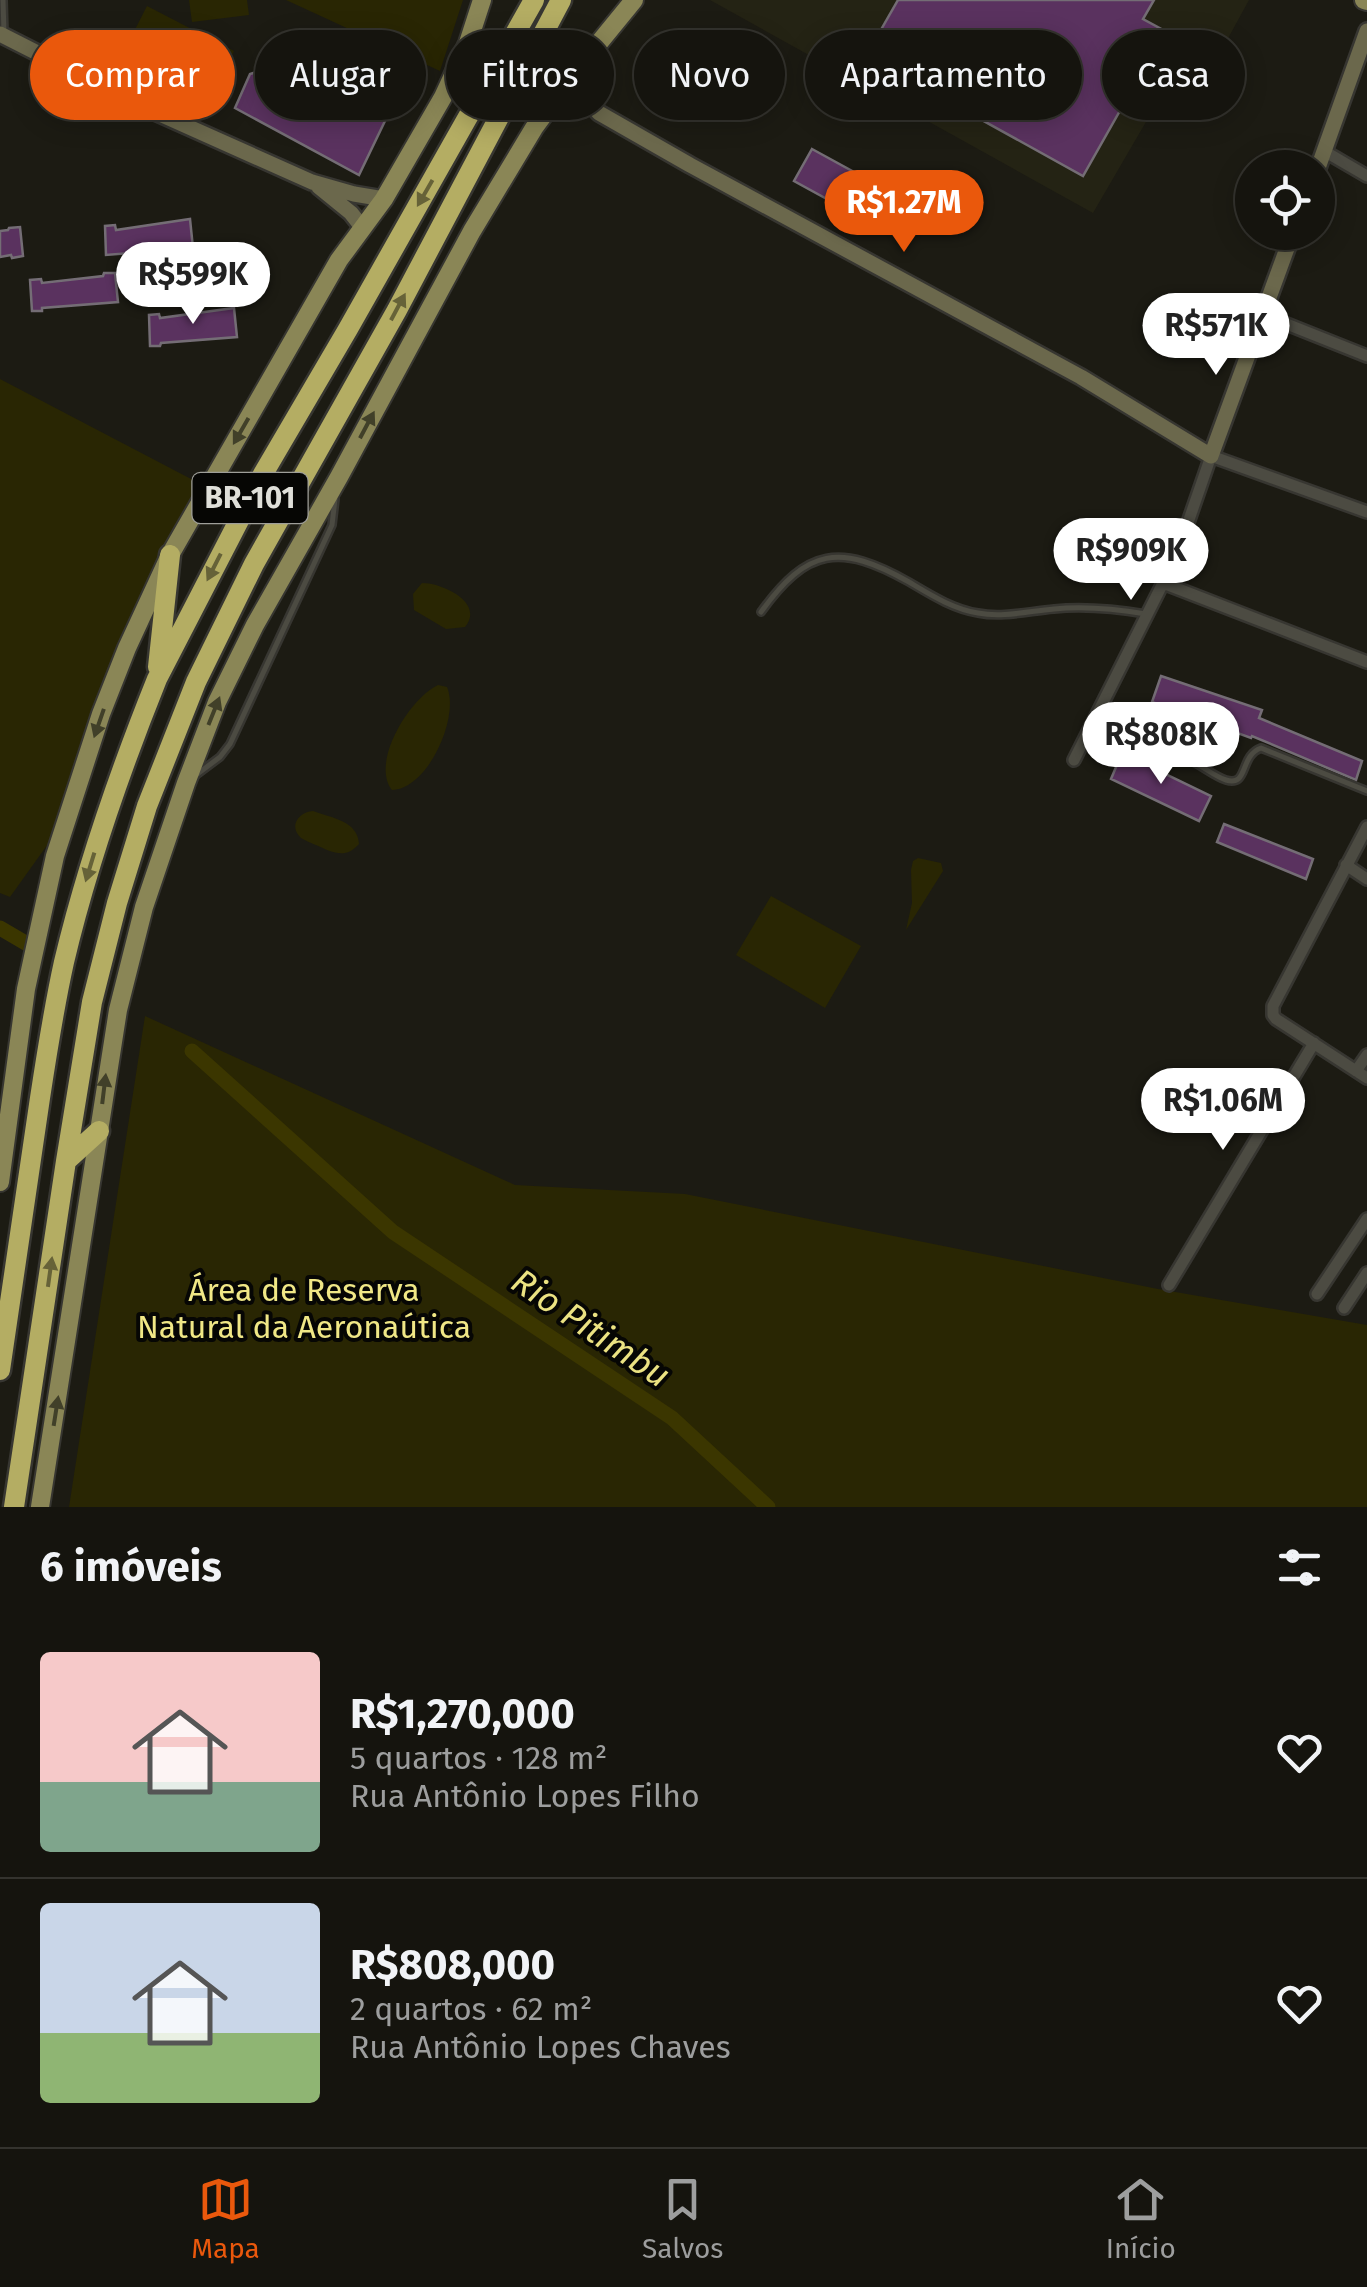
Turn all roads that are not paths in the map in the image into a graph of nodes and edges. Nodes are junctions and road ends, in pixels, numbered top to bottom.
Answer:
1 (3, 0) edge
2 (482, 0) edge
3 (534, 0) edge
4 (560, 0) edge
5 (634, 0) edge
6 (609, 30) edge
7 (1367, 31) edge
8 (2, 35) edge
9 (30, 49) edge
10 (175, 120) edge
11 (540, 120) edge
12 (611, 120) edge
13 (1325, 150) edge
14 (1335, 158) edge
15 (1367, 176) edge
16 (312, 182) junction
17 (384, 199) junction
18 (362, 228) junction
19 (1287, 250) edge
20 (1264, 315) junction
21 (1367, 356) edge
22 (1211, 456) junction
23 (339, 477) junction
24 (1367, 512) edge
25 (170, 555) junction
26 (1163, 583) junction
27 (761, 612) dead end
28 (1148, 614) junction
29 (1367, 662) edge
30 (157, 679) junction
31 (1074, 760) dead end
32 (1195, 763) dead end
33 (186, 783) junction
34 (1367, 791) edge
35 (1367, 827) edge
36 (1346, 865) junction
37 (1367, 879) edge
38 (1314, 1043) junction
39 (1367, 1055) edge
40 (1362, 1074) edge
41 (99, 1131) junction
42 (66, 1161) junction
43 (0, 1182) edge
44 (20, 1220) junction
45 (1367, 1220) edge
46 (0, 1262) edge
47 (1367, 1272) edge
48 (1169, 1286) dead end
49 (1317, 1294) dead end
50 (1344, 1308) dead end
51 (0, 1370) edge
52 (14, 1507) edge
53 (40, 1507) edge

1 - 8 lane
2 - 17 main road
3 -> 30 highway, BR-101
42 -> 4 highway, BR-101
5 - 6 main road
7 - 13 street
8 - 9 street
10 - 16 street
23 -> 11 main road
12 - 22 street
14 - 15 street
16 - 17 street
16 - 18 street
17 - 18 main road
18 -> 25 main road
19 - 20 street
20 - 21 street
20 - 22 street
22 - 24 street
22 - 26 street
33 -> 23 main road
23 - 33 lane
25 - 30 highway
25 -> 43 main road
26 - 28 street
26 - 29 street
27 - 28 lane
28 - 31 street
30 -> 44 highway, BR-101
32 - 34 lane
41 -> 33 main road
35 - 36 street
36 - 37 street
36 - 38 street
38 - 40 street
38 - 48 street
39 - 40 street
41 - 42 highway
53 -> 41 main road
52 -> 42 highway, BR-101
44 - 46 highway
44 - 51 highway, BR-101
45 - 49 street
47 - 50 street

